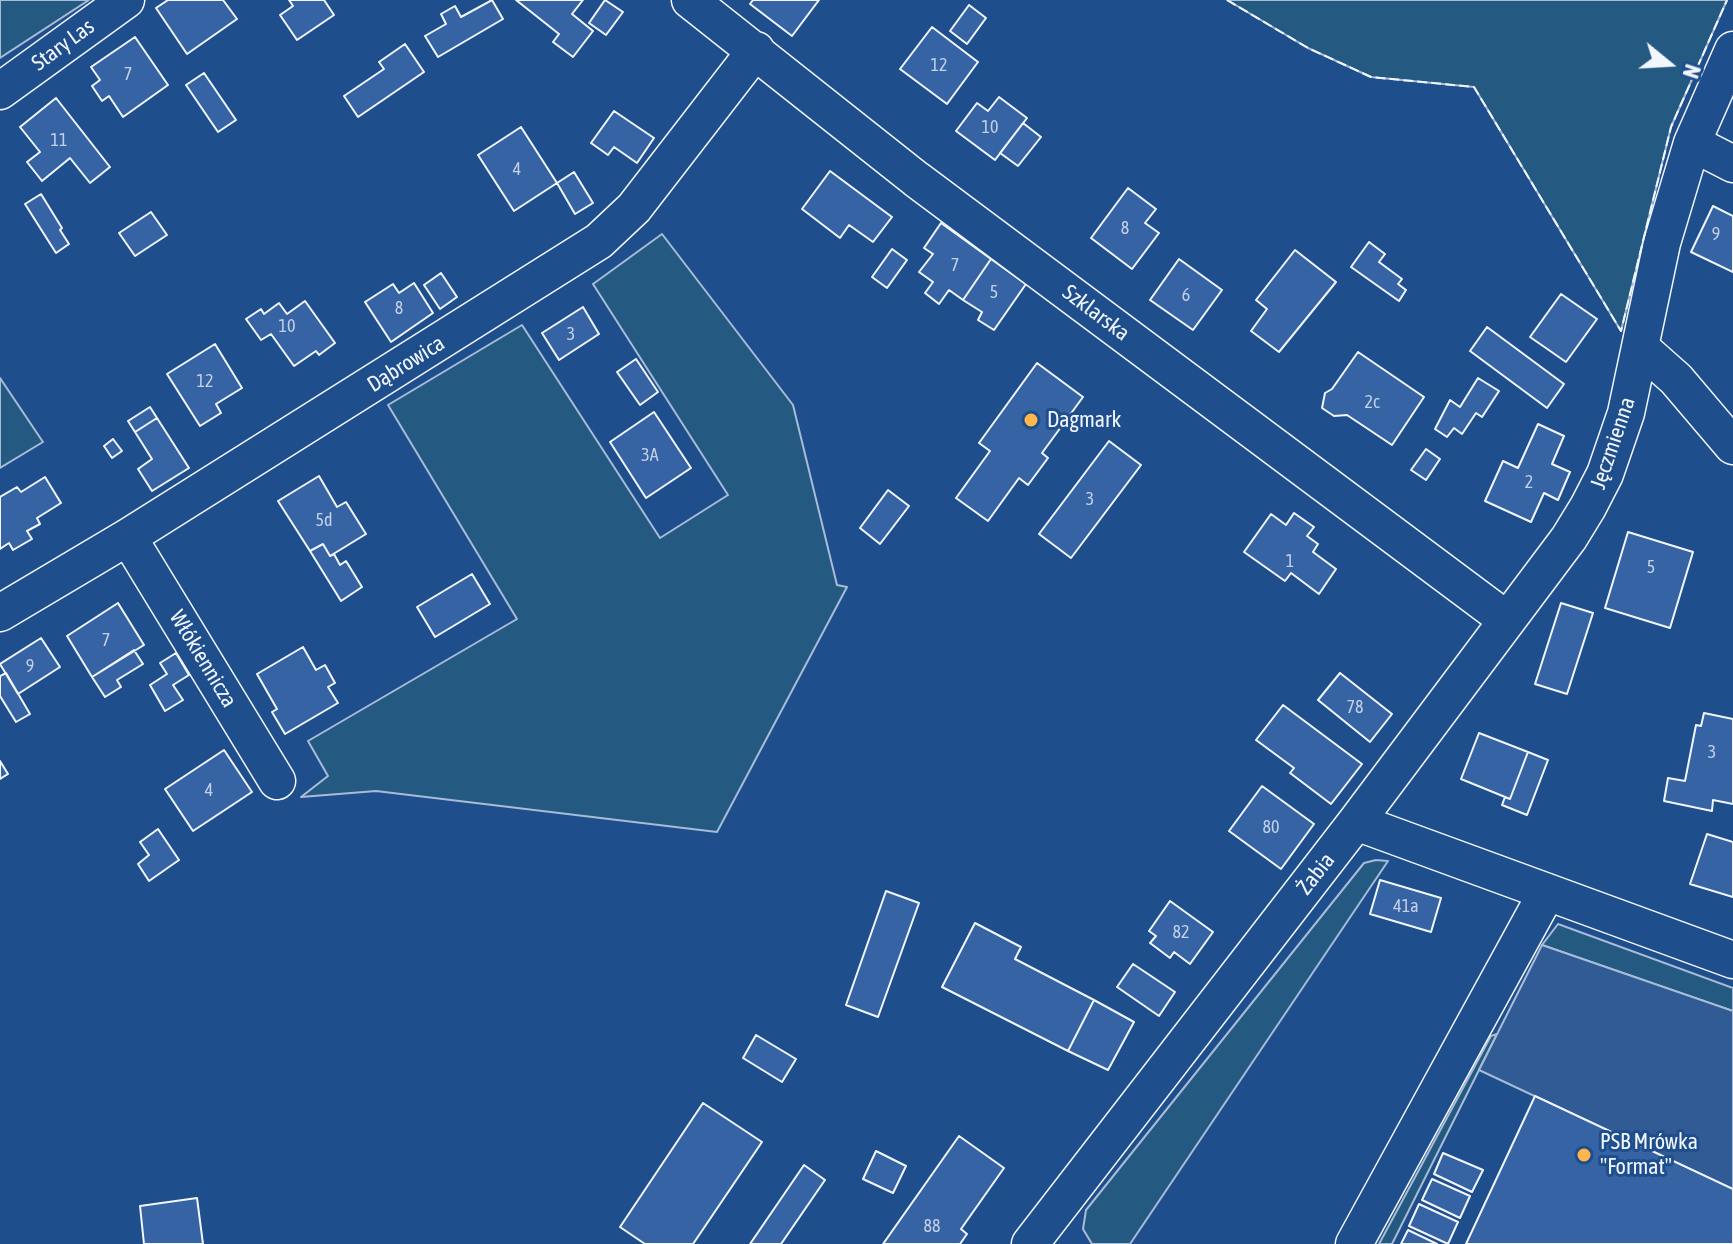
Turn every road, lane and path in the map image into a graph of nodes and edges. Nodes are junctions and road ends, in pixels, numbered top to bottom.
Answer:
1 (126, 0) edge
2 (690, 0) edge
3 (756, 50) junction
4 (1733, 50) edge
5 (0, 91) edge
6 (1692, 143) junction
7 (1733, 164) edge
8 (1641, 348) junction
9 (1733, 446) edge
10 (128, 537) junction
11 (0, 613) edge
12 (1507, 620) junction
13 (277, 781) dead end
14 (1356, 822) junction
15 (1547, 892) junction
16 (1733, 960) edge
17 (1030, 1244) edge
18 (1354, 1244) edge

1 - 5 street, Stary Las
2 - 3 street, Szklarska
3 - 10 street, Dąbrowica
3 - 12 street, Szklarska
4 - 6 street, Jęczmienna
6 - 7 street
6 - 8 street, Jęczmienna
8 - 9 street
8 - 12 street, Jęczmienna
10 - 11 street, Dąbrowica
10 - 13 street, Włókiennicza
12 - 14 street, Jęczmienna
14 - 15 street
14 - 17 street, Żabia
15 - 16 street
15 - 18 street

